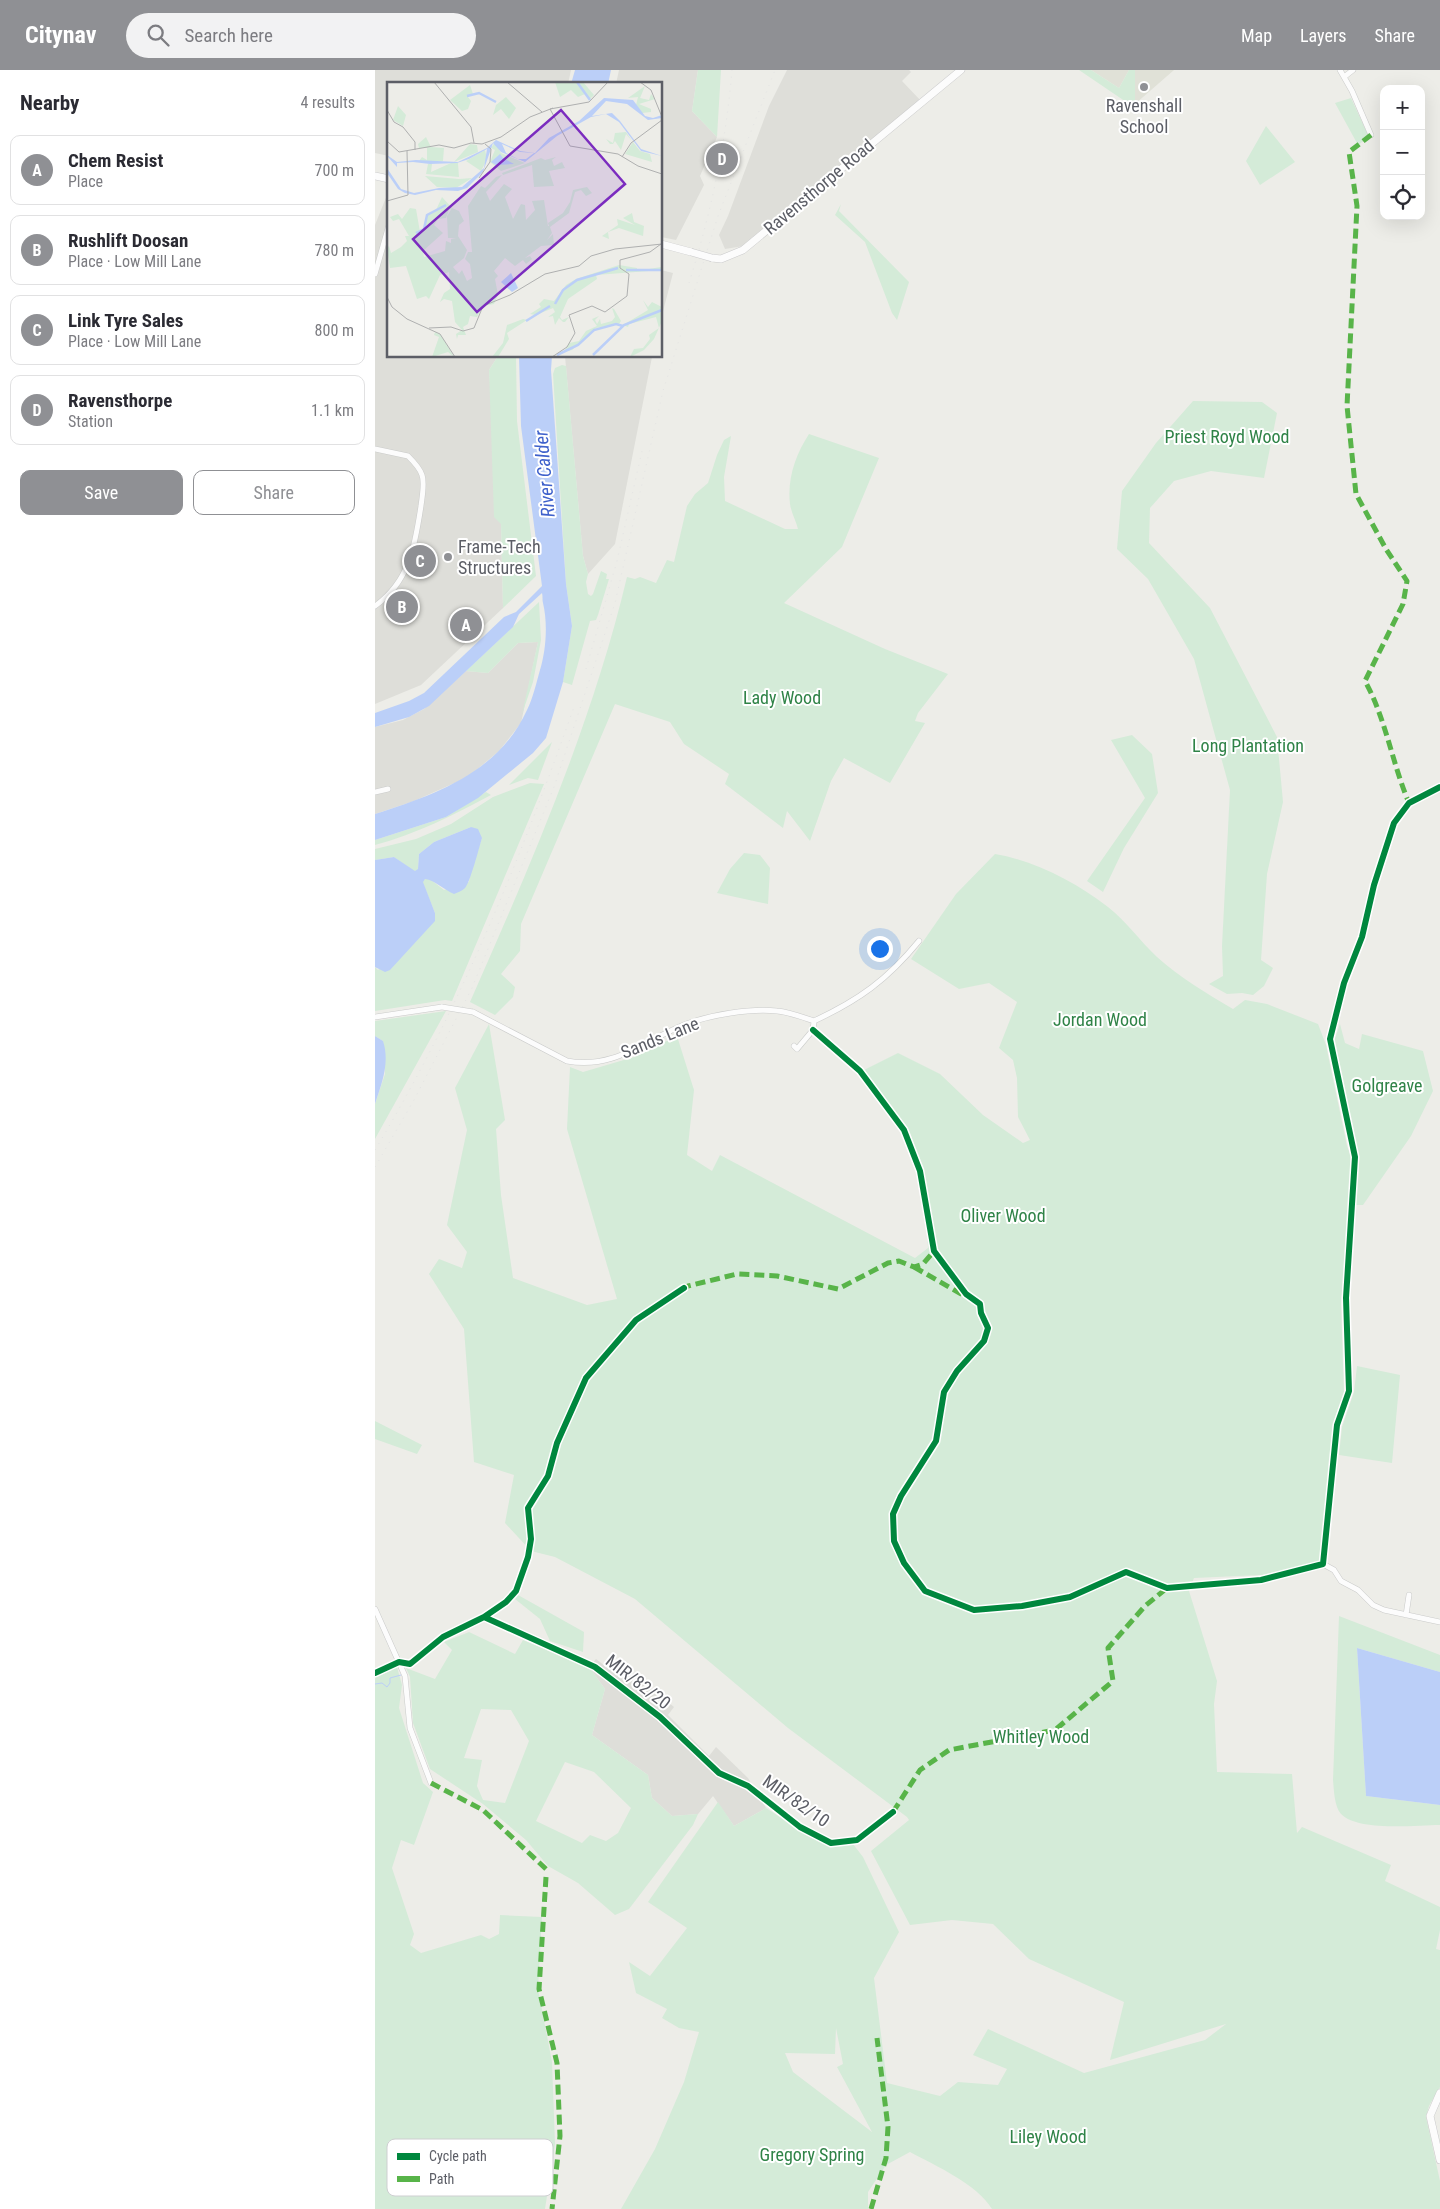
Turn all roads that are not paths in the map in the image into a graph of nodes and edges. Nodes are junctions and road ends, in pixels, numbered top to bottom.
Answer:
1 (961, 70) edge
2 (1340, 70) edge
3 (1353, 70) edge
4 (1344, 77) junction
5 (1371, 135) dead end
6 (387, 232) edge
7 (663, 245) edge
8 (375, 274) edge
9 (375, 449) edge
10 (375, 606) edge
11 (388, 789) dead end
12 (375, 792) edge
13 (919, 941) dead end
14 (375, 1017) edge
15 (814, 1021) junction
16 (794, 1046) dead end
17 (1323, 1564) dead end
18 (1409, 1595) dead end
19 (375, 1609) edge
20 (1406, 1615) junction
21 (1440, 1622) edge
22 (399, 1662) junction
23 (375, 1673) edge
24 (719, 1773) joint
25 (431, 1783) dead end
26 (893, 1812) dead end
27 (1440, 2093) edge
28 (1440, 2160) edge

1 - 7 street, Ravensthorpe Road, bridge
2 - 4 street
3 - 4 street
4 - 5 street
6 - 8 street
9 - 10 street
11 - 12 street
13 - 15 street
14 - 15 street, Sands Lane, bridge
15 - 16 street
17 - 20 street
18 - 20 street
19 - 22 street
20 - 21 street
22 - 23 street
22 - 24 street, MIR/82/20
22 - 25 street
24 - 26 street, MIR/82/10
27 - 28 street

